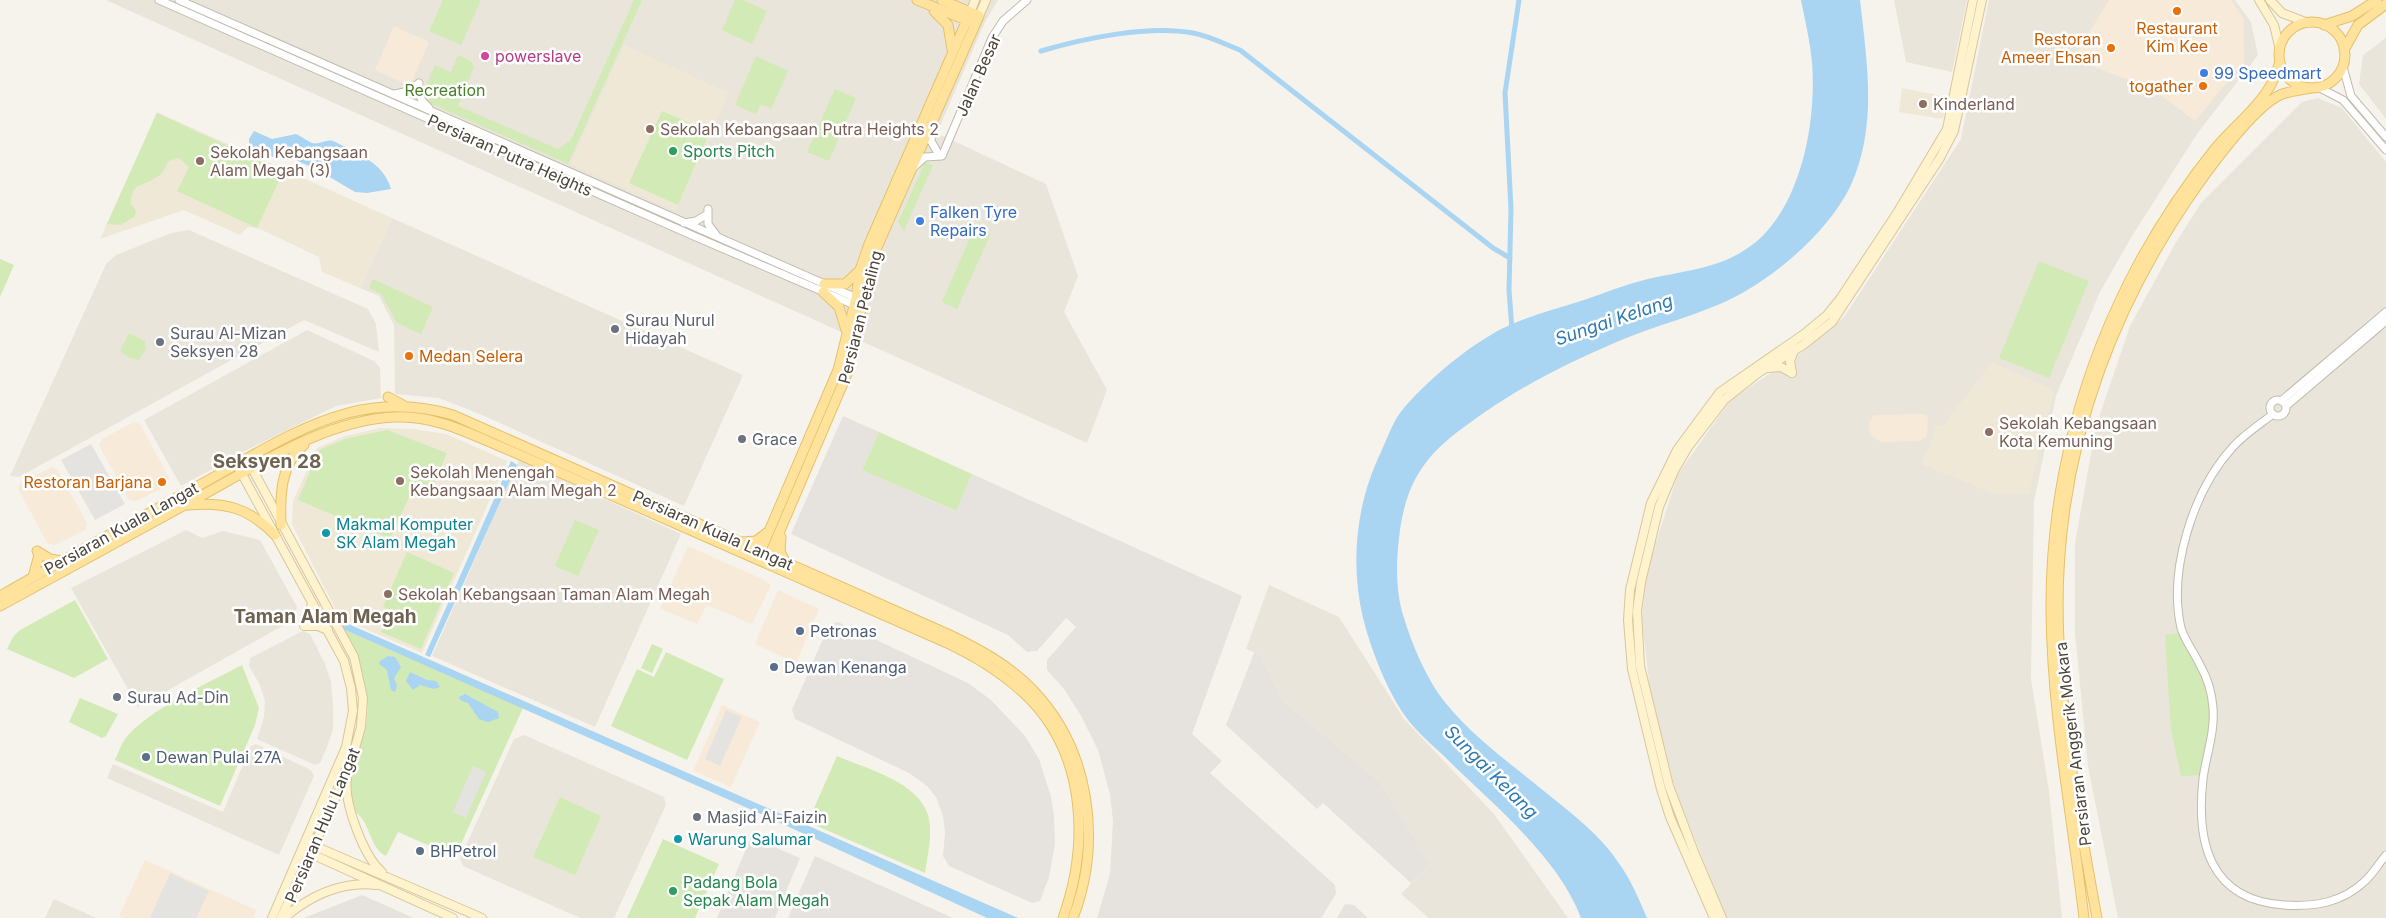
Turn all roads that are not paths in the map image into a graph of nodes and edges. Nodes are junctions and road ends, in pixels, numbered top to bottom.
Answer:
1 (159, 0) edge
2 (179, 0) edge
3 (916, 0) edge
4 (942, 0) edge
5 (975, 0) edge
6 (986, 0) edge
7 (1027, 0) edge
8 (1973, 0) edge
9 (1982, 0) edge
10 (2259, 0) edge
11 (2270, 0) edge
12 (2377, 0) edge
13 (187, 2) edge
14 (926, 4) junction
15 (2386, 4) edge
16 (973, 18) junction
17 (2308, 23) junction
18 (2324, 25) junction
19 (2280, 50) junction
20 (2344, 50) junction
21 (952, 54) junction
22 (2280, 62) junction
23 (2343, 67) junction
24 (2315, 88) junction
25 (392, 94) junction
26 (431, 111) junction
27 (934, 122) junction
28 (2386, 137) edge
29 (2386, 150) edge
30 (939, 155) junction
31 (914, 167) junction
32 (682, 222) junction
33 (720, 238) junction
34 (860, 270) junction
35 (823, 288) junction
36 (859, 303) junction
37 (2386, 312) edge
38 (2386, 322) edge
39 (846, 338) junction
40 (1794, 351) junction
41 (1763, 369) junction
42 (388, 399) junction
43 (2284, 403) junction
44 (2272, 414) junction
45 (412, 417) junction
46 (375, 420) junction
47 (312, 439) junction
48 (246, 459) junction
49 (237, 465) junction
50 (251, 468) junction
51 (242, 474) junction
52 (575, 479) junction
53 (601, 491) junction
54 (1659, 493) junction
55 (184, 505) junction
56 (281, 525) junction
57 (782, 526) junction
58 (768, 532) junction
59 (275, 535) junction
60 (740, 542) junction
61 (763, 557) junction
62 (62, 561) junction
63 (786, 563) junction
64 (76, 565) junction
65 (48, 569) junction
66 (34, 576) junction
67 (24, 593) junction
68 (0, 596) edge
69 (312, 603) junction
70 (0, 606) edge
71 (906, 620) junction
72 (328, 630) junction
73 (349, 769) junction
74 (1679, 813) junction
75 (1670, 817) junction
76 (310, 844) junction
77 (306, 852) junction
78 (2386, 855) edge
79 (388, 877) junction
80 (382, 886) junction
81 (272, 918) edge
82 (282, 918) edge
83 (454, 918) edge
84 (482, 918) edge
85 (1063, 918) edge
86 (1073, 918) edge
87 (1714, 918) edge
88 (1722, 918) edge
89 (2084, 918) edge
90 (2097, 918) edge

1 - 35 street, Persiaran Putra Heights
2 - 13 street, Persiaran Putra Heights
3 - 14 main road
4 - 16 main road
5 - 16 main road
6 - 16 main road
7 - 30 street, Jalan Besar
8 - 54 main road
9 - 40 main road
10 - 19 main road
11 - 17 main road
12 - 18 main road
13 - 25 street, Persiaran Putra Heights
14 - 16 main road
14 - 21 main road
15 - 20 main road
16 - 21 main road, Persiaran Petaling
16 - 27 main road, Persiaran Petaling
17 - 18 main road
17 - 19 main road
18 - 20 main road
19 - 22 main road
20 - 23 main road
21 - 34 main road, Persiaran Petaling
22 - 24 main road
22 - 89 main road, Persiaran Anggerik Mokara
23 - 24 main road
23 - 28 street
24 - 29 street
24 - 90 main road, Persiaran Anggerik Mokara
25 - 26 street, Persiaran Putra Heights
25 - 26 street
26 - 32 street, Persiaran Putra Heights
27 - 30 street
27 - 31 main road, Persiaran Petaling
30 - 31 street
31 - 36 main road, Persiaran Petaling
32 - 33 street, Persiaran Putra Heights
32 - 33 street
33 - 35 street, Persiaran Putra Heights
34 - 35 main road
34 - 36 main road, Persiaran Petaling
35 - 36 street, Persiaran Putra Heights
35 - 39 main road
36 - 39 main road, Persiaran Petaling
36 - 57 main road, Persiaran Petaling
37 - 43 street
38 - 43 street
39 - 58 main road, Persiaran Petaling
40 - 41 main road
40 - 41 main road
41 - 54 main road
42 - 45 main road
42 - 46 main road
42 - 48 main road, Persiaran Kuala Langat
42 - 60 main road, Persiaran Kuala Langat
43 - 44 street
43 - 44 street
44 - 78 street
45 - 46 main road, Persiaran Kuala Langat
45 - 52 main road, Persiaran Kuala Langat
46 - 47 main road, Persiaran Kuala Langat
47 - 50 main road, Persiaran Kuala Langat
47 - 56 main road
48 - 49 main road, Persiaran Kuala Langat
48 - 50 main road, Persiaran Hulu Langat
49 - 51 main road, Persiaran Hulu Langat
49 - 62 main road, Persiaran Kuala Langat
50 - 51 main road, Persiaran Kuala Langat
50 - 56 main road, Persiaran Hulu Langat
51 - 55 main road, Persiaran Kuala Langat
51 - 59 main road, Persiaran Hulu Langat
52 - 53 main road, Persiaran Kuala Langat
52 - 53 main road
53 - 61 main road, Persiaran Kuala Langat
54 - 74 main road
54 - 75 main road
55 - 59 main road
55 - 64 main road, Persiaran Kuala Langat
56 - 73 main road, Persiaran Hulu Langat
57 - 61 main road, Persiaran Petaling
57 - 63 main road
58 - 60 main road
58 - 61 main road, Persiaran Petaling
59 - 69 main road, Persiaran Hulu Langat
60 - 61 main road, Persiaran Kuala Langat
61 - 63 main road, Persiaran Kuala Langat
61 - 71 main road, Persiaran Kuala Langat
62 - 65 main road, Persiaran Kuala Langat
62 - 66 main road
63 - 71 main road, Persiaran Kuala Langat
64 - 65 main road
64 - 67 main road, Persiaran Kuala Langat
65 - 66 main road, Persiaran Kuala Langat
65 - 67 main road
66 - 68 main road, Persiaran Kuala Langat
67 - 70 main road, Persiaran Kuala Langat
69 - 72 main road, Persiaran Hulu Langat
69 - 72 main road
71 - 85 main road, Persiaran Kuala Langat
71 - 86 main road, Persiaran Kuala Langat
72 - 76 main road, Persiaran Hulu Langat
73 - 76 main road, Persiaran Hulu Langat
73 - 79 main road
74 - 75 main road
74 - 88 main road
75 - 87 main road
76 - 77 main road, Persiaran Hulu Langat
76 - 79 main road
77 - 80 main road
77 - 81 main road, Persiaran Hulu Langat
77 - 82 main road, Persiaran Hulu Langat
79 - 84 main road
80 - 82 main road
80 - 83 main road

